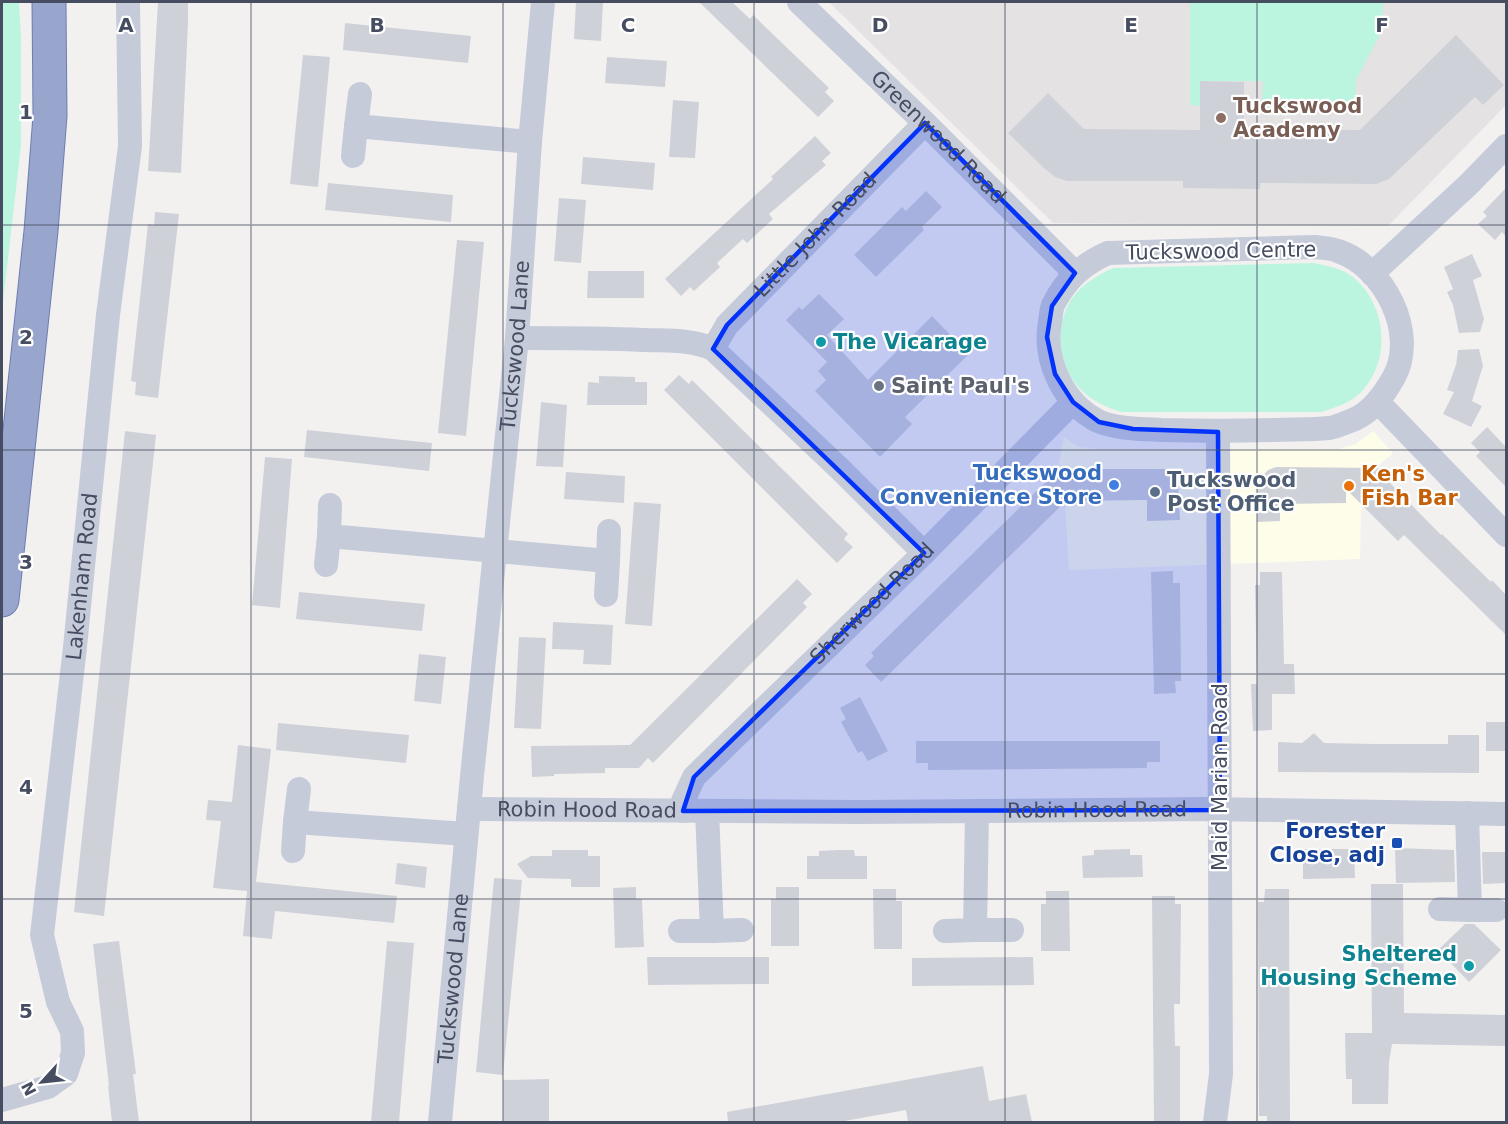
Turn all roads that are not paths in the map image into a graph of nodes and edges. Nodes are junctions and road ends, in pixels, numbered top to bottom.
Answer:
1 (49, 2) edge
2 (128, 2) edge
3 (543, 2) edge
4 (799, 2) edge
5 (360, 94) dead end
6 (925, 123) junction
7 (356, 126) junction
8 (530, 142) junction
9 (1506, 146) edge
10 (353, 156) dead end
11 (1075, 273) junction
12 (1372, 274) junction
13 (517, 338) junction
14 (713, 350) junction
15 (1073, 402) junction
16 (1378, 402) junction
17 (1218, 432) junction
18 (330, 505) dead end
19 (609, 531) dead end
20 (1506, 535) edge
21 (328, 536) junction
22 (494, 549) junction
23 (924, 554) junction
24 (608, 561) junction
25 (326, 565) dead end
26 (606, 595) dead end
27 (2, 600) edge
28 (299, 789) dead end
29 (469, 809) junction
30 (1220, 810) junction
31 (695, 811) junction
32 (977, 811) junction
33 (1467, 813) junction
34 (1506, 814) edge
35 (295, 822) junction
36 (466, 834) junction
37 (293, 851) dead end
38 (1440, 909) dead end
39 (1470, 910) junction
40 (1496, 910) dead end
41 (742, 930) dead end
42 (975, 930) junction
43 (1012, 930) dead end
44 (680, 931) dead end
45 (712, 931) junction
46 (945, 931) dead end
47 (2, 1100) edge
48 (440, 1122) edge
49 (1215, 1122) edge

1 - 27 highway
2 - 47 street, Lakenham Road
3 - 8 street, Tuckswood Lane
4 - 6 street, Greenwood Road
5 - 7 street
6 - 11 street, Greenwood Road
6 - 14 street, Little John Road
7 - 8 street
7 - 10 street
8 - 13 street, Tuckswood Lane
9 - 12 street
11 - 12 street, Tuckswood Centre
11 - 15 street, Tuckswood Centre
12 - 16 street, Tuckswood Centre
13 - 14 street
13 - 22 street, Tuckswood Lane
14 - 23 street
15 - 17 street, Tuckswood Centre
15 - 23 street, Sherwood Road
16 - 17 street, Tuckswood Centre
16 - 20 street
17 - 30 street, Maid Marian Road
18 - 21 street
19 - 24 street
21 - 22 street
21 - 25 street
22 - 24 street
22 - 29 street, Tuckswood Lane
23 - 31 street, Sherwood Road
24 - 26 street
28 - 35 street
29 - 31 street, Robin Hood Road
29 - 36 street, Tuckswood Lane
30 - 32 street, Robin Hood Road
30 - 33 street, Robin Hood Road
30 - 49 street, Maid Marian Road
31 - 32 street, Robin Hood Road
31 - 45 street, Robin Hood Road
32 - 42 street, Robin Hood Road
33 - 34 street, Robin Hood Road
33 - 39 street
35 - 36 street
35 - 37 street
36 - 48 street, Tuckswood Lane
38 - 39 street
39 - 40 street
41 - 45 street
42 - 43 street
42 - 46 street
44 - 45 street

